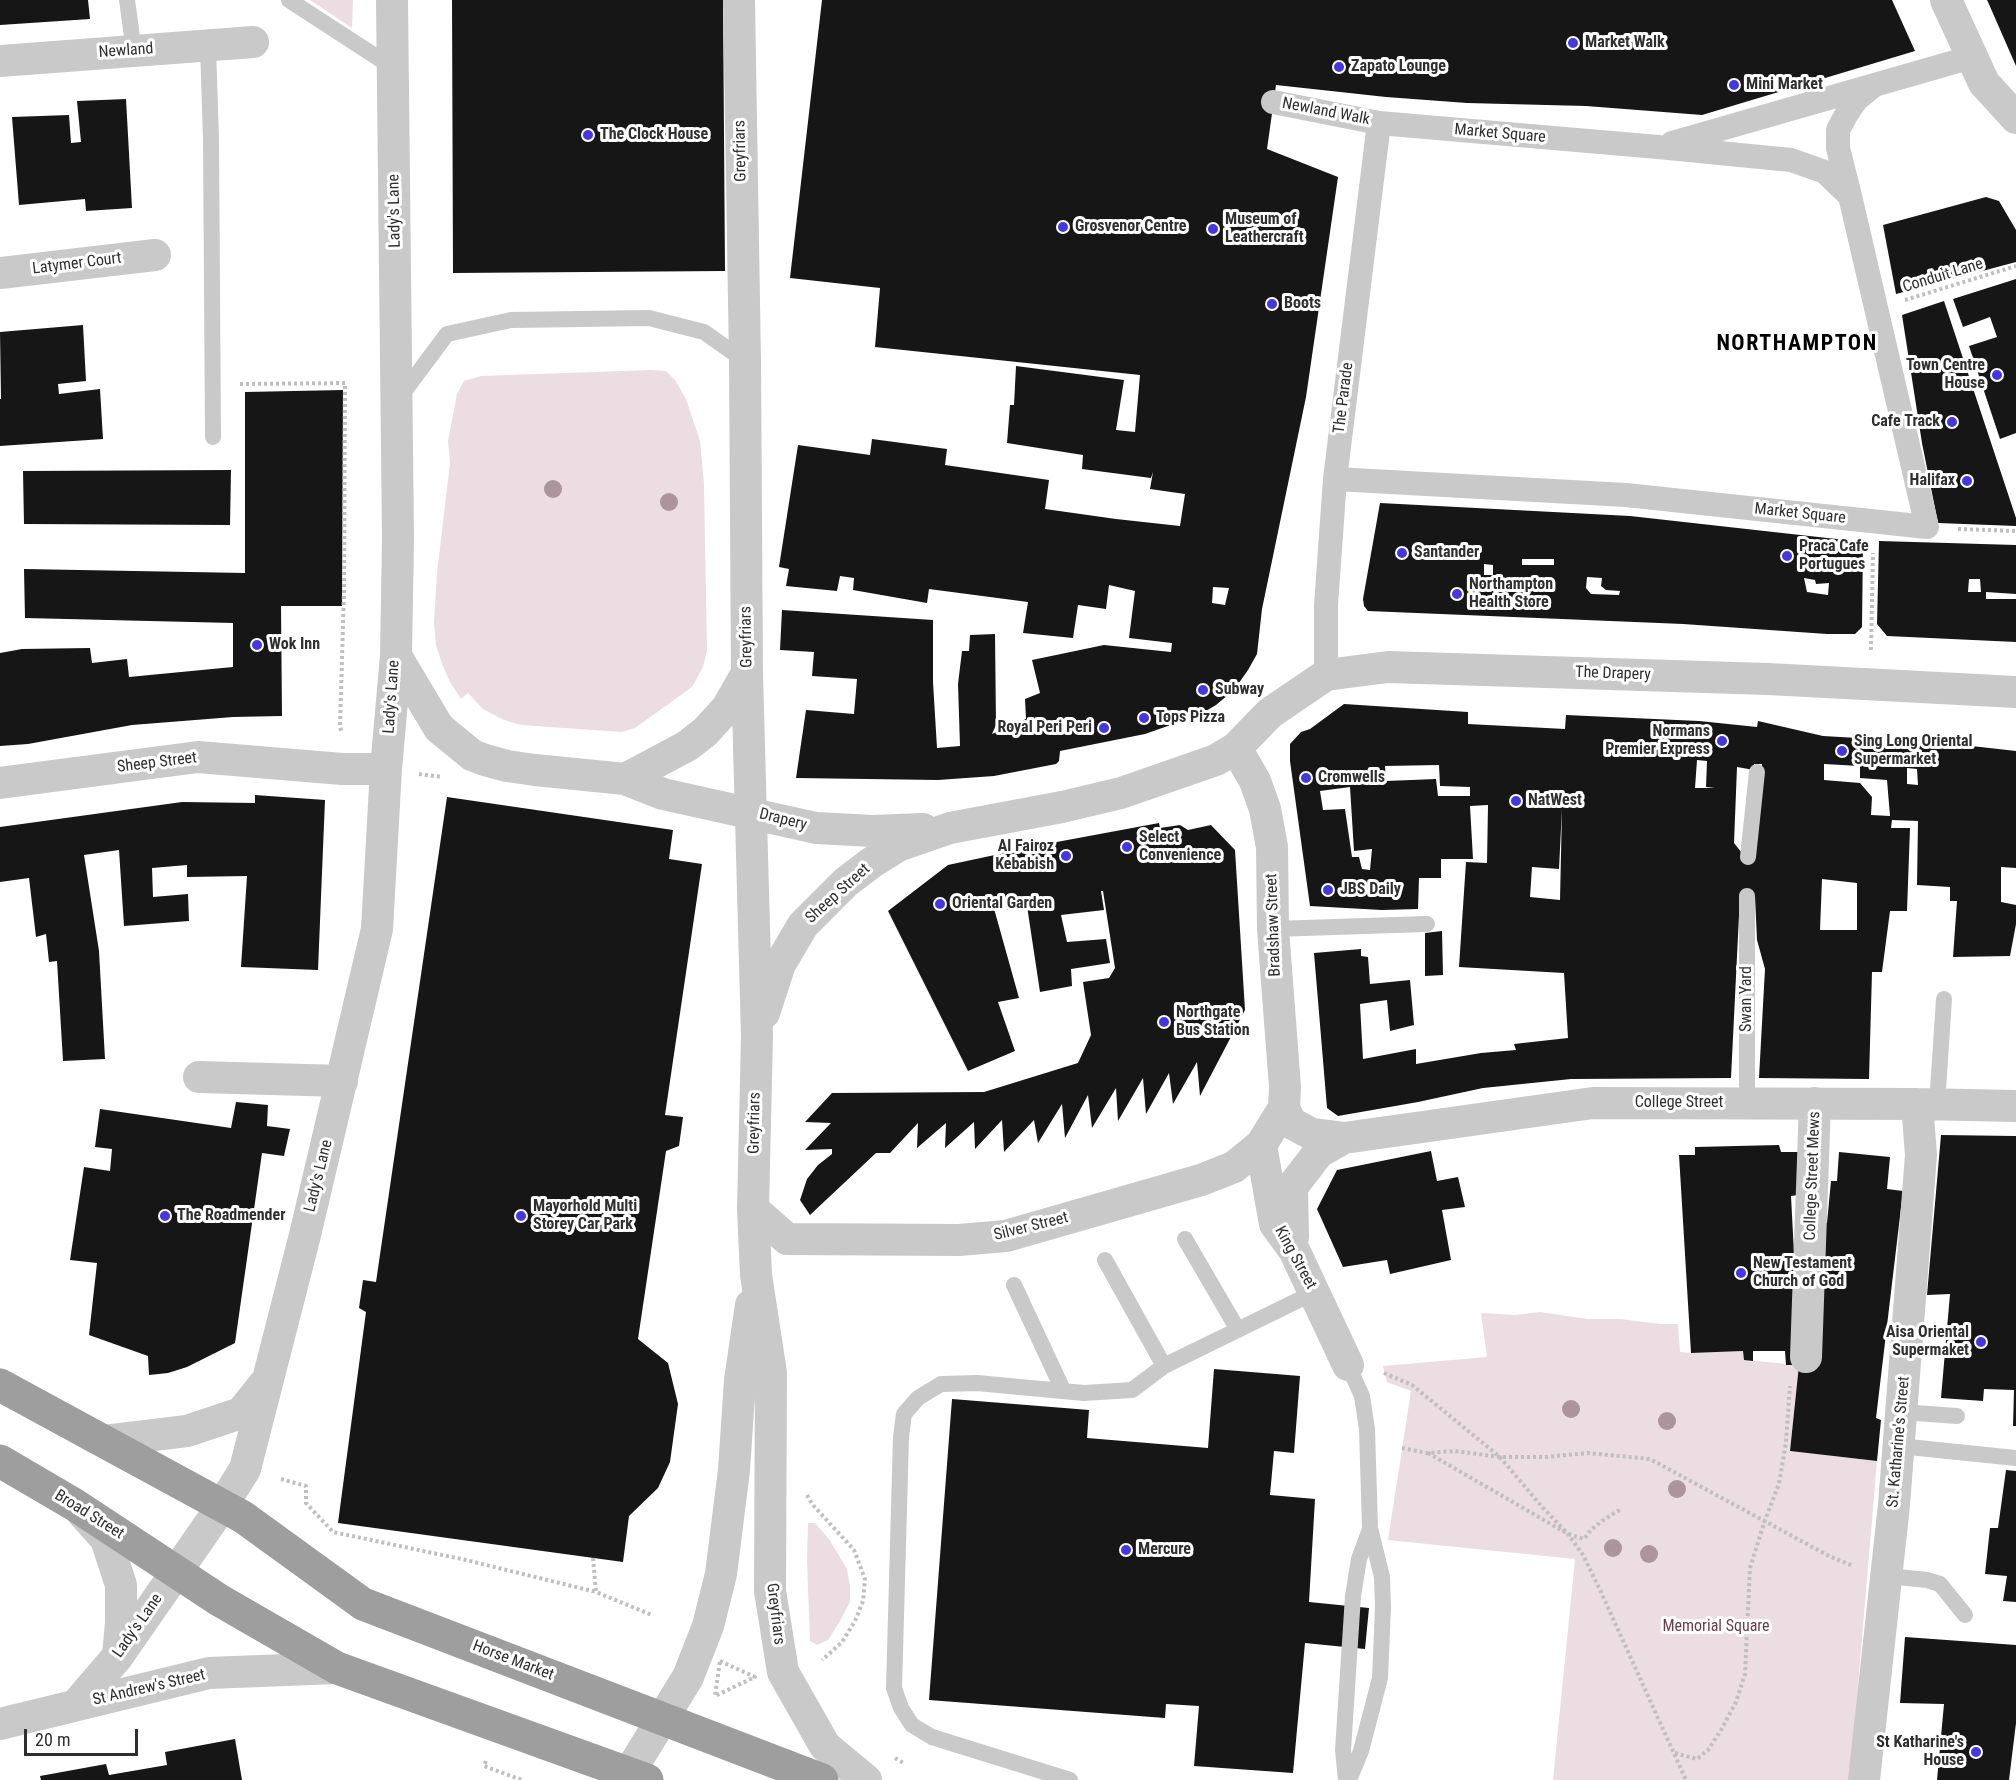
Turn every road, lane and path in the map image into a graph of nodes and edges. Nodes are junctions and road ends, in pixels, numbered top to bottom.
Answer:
1 (128, 0) edge
2 (290, 0) edge
3 (392, 0) edge
4 (739, 0) edge
5 (1946, 0) edge
6 (253, 42) dead end
7 (208, 46) junction
8 (134, 51) junction
9 (1972, 57) junction
10 (0, 61) edge
11 (392, 67) junction
12 (1874, 85) junction
13 (1273, 102) dead end
14 (2016, 118) edge
15 (1379, 123) junction
16 (1658, 147) junction
17 (1850, 196) junction
18 (155, 255) dead end
19 (2016, 266) edge
20 (0, 273) edge
21 (1876, 308) junction
22 (745, 361) junction
23 (259, 384) dead end
24 (398, 400) junction
25 (213, 437) dead end
26 (1335, 479) junction
27 (1873, 522) junction
28 (1927, 527) junction
29 (2016, 531) edge
30 (396, 656) junction
31 (747, 673) junction
32 (1326, 675) junction
33 (1870, 684) junction
34 (2016, 692) edge
35 (345, 741) dead end
36 (1236, 748) junction
37 (386, 769) junction
38 (1757, 772) dead end
39 (625, 779) junction
40 (0, 783) edge
41 (751, 812) junction
42 (816, 828) joint
43 (950, 828) junction
44 (1748, 857) dead end
45 (1747, 896) dead end
46 (1427, 924) dead end
47 (1273, 929) junction
48 (1944, 999) dead end
49 (757, 1036) junction
50 (199, 1077) dead end
51 (342, 1081) junction
52 (1747, 1103) junction
53 (1815, 1103) junction
54 (1927, 1104) junction
55 (2016, 1106) edge
56 (1284, 1108) junction
57 (1344, 1138) junction
58 (1262, 1145) junction
59 (753, 1209) junction
60 (1185, 1239) dead end
61 (1294, 1250) junction
62 (1105, 1260) dead end
63 (756, 1275) junction
64 (1014, 1286) dead end
65 (1315, 1292) junction
66 (1238, 1330) junction
67 (1806, 1357) joint
68 (1348, 1365) junction
69 (1164, 1366) junction
70 (267, 1381) junction
71 (0, 1385) edge
72 (1063, 1390) junction
73 (1902, 1412) junction
74 (1957, 1416) dead end
75 (104, 1441) junction
76 (1899, 1446) junction
77 (1402, 1448) dead end
78 (1427, 1453) junction
79 (1500, 1457) junction
80 (2016, 1458) edge
81 (0, 1461) edge
82 (281, 1479) dead end
83 (801, 1486) dead end
84 (75, 1505) junction
85 (222, 1506) junction
86 (1621, 1509) dead end
87 (1765, 1520) junction
88 (1370, 1528) junction
89 (1568, 1534) junction
90 (593, 1557) dead end
91 (176, 1571) junction
92 (1887, 1577) junction
93 (596, 1592) junction
94 (652, 1615) dead end
95 (1965, 1615) dead end
96 (118, 1656) junction
97 (822, 1659) dead end
98 (337, 1668) junction
99 (715, 1696) joint
100 (76, 1705) junction
101 (663, 1718) junction
102 (0, 1724) edge
103 (1674, 1753) junction
104 (484, 1766) dead end
105 (638, 1776) edge
106 (522, 1780) edge
107 (822, 1780) edge
108 (866, 1780) edge
109 (1070, 1780) edge
110 (1348, 1780) edge
111 (1686, 1780) edge
112 (1864, 1780) edge

1 - 8 lane
2 - 11 lane
3 - 11 street, Lady's Lane
4 - 22 street, Greyfriars
5 - 9 street
6 - 7 street, Newland
7 - 8 street, Newland
7 - 25 lane
8 - 10 street, Newland
9 - 12 street, Market Square
9 - 14 street
11 - 24 street, Lady's Lane
12 - 16 street, Market Square
12 - 17 street, Market Square
13 - 15 street, Newland Walk
15 - 16 street, Market Square
15 - 26 street, The Parade
16 - 17 street, Market Square
17 - 21 street, Market Square
18 - 20 street, Latymer Court
19 - 21 path, Conduit Lane
21 - 28 street, Market Square
22 - 24 lane
22 - 31 street, Greyfriars
23 - 35 path
24 - 30 street, Lady's Lane
26 - 27 street, Market Square
26 - 32 street, The Parade
27 - 28 street, Market Square
27 - 33 path
28 - 29 path
30 - 37 street, Lady's Lane
30 - 39 street
31 - 39 street
31 - 41 street, Greyfriars
32 - 33 street, The Drapery
32 - 36 street, The Drapery
33 - 34 street, The Drapery
36 - 43 street, Sheep Street
36 - 47 street, Bradshaw Street
37 - 40 street, Sheep Street
37 - 51 street, Lady's Lane
38 - 44 lane
39 - 41 street
41 - 42 street, Drapery
41 - 49 street, Greyfriars
42 - 43 street, Sheep Street
43 - 49 street, Sheep Street
45 - 52 lane, Swan Yard
46 - 47 lane
47 - 56 street, Bradshaw Street
48 - 54 lane
49 - 59 street, Greyfriars
50 - 51 street
51 - 70 street, Lady's Lane
52 - 53 street, College Street
52 - 57 street, College Street
53 - 54 street, College Street
53 - 67 street, College Street Mews
54 - 55 street, College Street
54 - 73 street, St. Katharine's Street
56 - 57 street, College Street
56 - 58 street, Silver Street
57 - 61 street, College Street
58 - 59 street, Silver Street
58 - 61 street, King Street
59 - 63 street, Greyfriars
60 - 66 lane
61 - 65 street, King Street
62 - 69 lane
63 - 101 street, Greyfriars
63 - 108 street, Greyfriars
64 - 72 lane
65 - 66 lane
65 - 68 street, King Street
66 - 69 lane
67 - 87 path
68 - 79 path
68 - 88 lane
69 - 72 lane
70 - 75 street, Lady's Lane
70 - 85 street, Lady's Lane
71 - 75 highway, Horse Market
72 - 109 lane
73 - 74 lane
73 - 76 street, St. Katharine's Street
75 - 85 highway, Horse Market
76 - 80 lane
76 - 92 street, St. Katharine's Street
77 - 78 path
78 - 79 path
78 - 89 path
79 - 87 path
79 - 89 path
81 - 84 highway, Broad Street
82 - 93 path
83 - 97 path
84 - 91 highway, Broad Street
84 - 96 street
85 - 91 street, Lady's Lane
85 - 101 highway, Horse Market
86 - 89 path
87 - 92 path
87 - 103 path
88 - 110 lane
88 - 110 lane
89 - 103 path
90 - 93 path
91 - 96 street, Lady's Lane
91 - 98 highway
92 - 95 lane
92 - 112 street, St. Katharine's Street
93 - 94 path
96 - 100 street, Lady's Lane
98 - 100 street, St Andrew's Street
98 - 105 highway
99 - 99 path
100 - 102 street, St Andrew's Street
101 - 105 street, Greyfriars
101 - 107 highway, Horse Market
103 - 111 path
104 - 106 path

